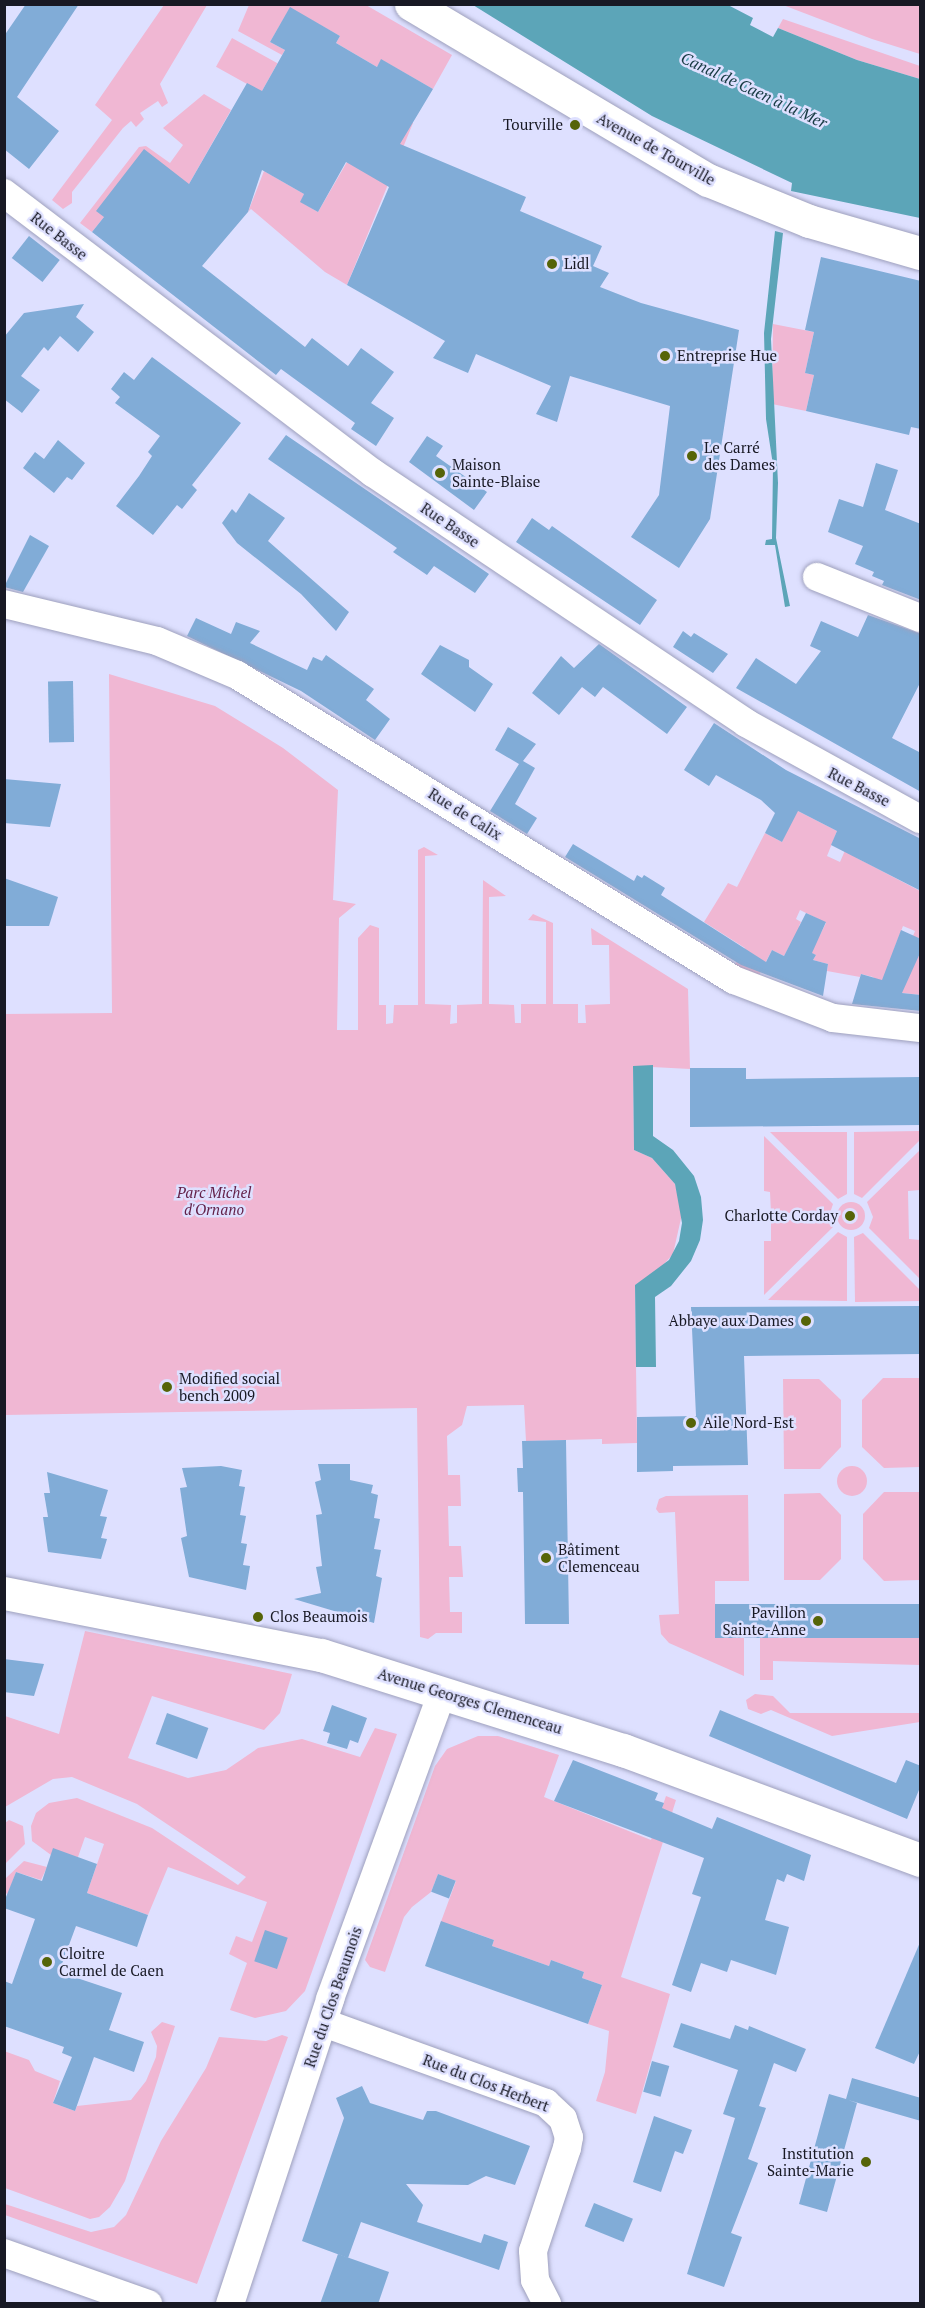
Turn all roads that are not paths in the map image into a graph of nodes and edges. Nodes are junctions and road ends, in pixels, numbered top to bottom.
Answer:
1 (411, 4) edge
2 (4, 193) edge
3 (921, 253) edge
4 (816, 577) dead end
5 (4, 604) edge
6 (921, 618) edge
7 (921, 819) edge
8 (921, 1028) edge
9 (4, 1593) edge
10 (442, 1693) junction
11 (921, 1860) edge
12 (324, 2023) junction
13 (4, 2253) edge
14 (148, 2304) edge
15 (230, 2304) edge
16 (547, 2304) edge

1 - 3 main road, Avenue de Tourville
2 - 7 street, Rue Basse
4 - 6 street
5 - 8 street, Rue de Calix
9 - 10 main road, Avenue Georges Clemenceau
10 - 11 main road, Avenue Georges Clemenceau
10 - 12 street, Rue du Clos Beaumois
12 - 15 street, Rue du Clos Beaumois
12 - 16 street, Rue du Clos Herbert
13 - 14 street

